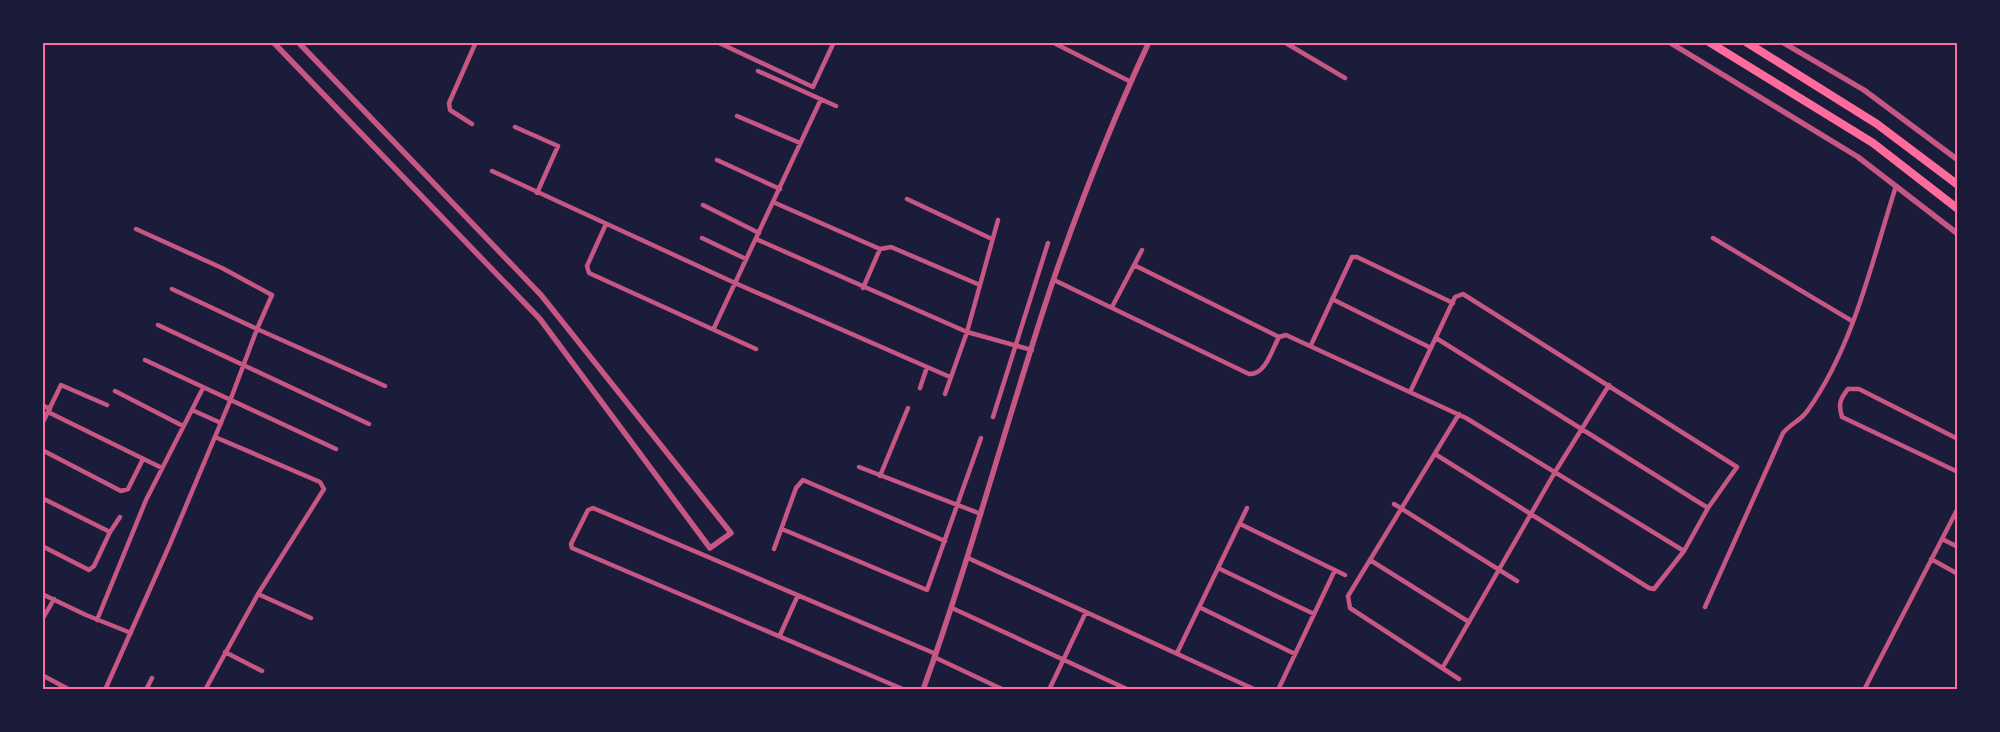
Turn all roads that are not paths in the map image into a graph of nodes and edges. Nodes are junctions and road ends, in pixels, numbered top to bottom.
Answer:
1 (273, 42) edge
2 (298, 42) edge
3 (476, 42) edge
4 (717, 42) edge
5 (834, 42) edge
6 (1052, 42) edge
7 (1149, 42) edge
8 (1284, 42) edge
9 (1669, 42) edge
10 (1709, 42) edge
11 (1746, 42) edge
12 (1782, 42) edge
13 (758, 71) dead end
14 (1345, 78) dead end
15 (1131, 82) junction
16 (821, 99) junction
17 (836, 106) dead end
18 (737, 116) dead end
19 (472, 124) dead end
20 (514, 127) dead end
21 (800, 143) junction
22 (717, 160) dead end
23 (1958, 160) edge
24 (492, 171) dead end
25 (1958, 185) edge
26 (1896, 186) junction
27 (780, 189) junction
28 (536, 193) junction
29 (907, 199) dead end
30 (773, 202) junction
31 (703, 205) dead end
32 (1958, 209) edge
33 (998, 220) dead end
34 (606, 224) junction
35 (136, 229) dead end
36 (759, 233) junction
37 (1958, 234) edge
38 (702, 238) dead end
39 (1713, 238) dead end
40 (756, 239) junction
41 (992, 239) junction
42 (1048, 243) dead end
43 (880, 249) junction
44 (1142, 250) dead end
45 (746, 259) junction
46 (1134, 265) junction
47 (1054, 280) junction
48 (735, 282) junction
49 (980, 285) junction
50 (863, 288) junction
51 (172, 289) dead end
52 (1332, 299) junction
53 (1453, 303) junction
54 (1112, 307) junction
55 (1852, 320) junction
56 (158, 325) dead end
57 (714, 328) junction
58 (257, 329) junction
59 (967, 332) junction
60 (1279, 337) junction
61 (1436, 338) junction
62 (1015, 345) junction
63 (1311, 346) junction
64 (756, 348) dead end
65 (1431, 348) junction
66 (1032, 350) junction
67 (145, 360) dead end
68 (243, 364) junction
69 (927, 367) junction
70 (950, 377) junction
71 (1609, 385) junction
72 (385, 386) dead end
73 (204, 388) junction
74 (920, 388) dead end
75 (115, 392) dead end
76 (1410, 392) junction
77 (945, 394) dead end
78 (230, 401) junction
79 (107, 405) dead end
80 (42, 406) edge
81 (908, 408) dead end
82 (192, 410) junction
83 (49, 411) junction
84 (1460, 414) junction
85 (993, 417) dead end
86 (221, 423) junction
87 (42, 424) edge
88 (369, 424) dead end
89 (183, 426) junction
90 (1582, 429) junction
91 (215, 437) junction
92 (981, 438) dead end
93 (1958, 439) edge
94 (336, 449) dead end
95 (42, 450) edge
96 (1435, 454) junction
97 (143, 459) junction
98 (859, 467) dead end
99 (162, 468) junction
100 (1555, 472) junction
101 (1958, 472) edge
102 (880, 476) junction
103 (42, 498) edge
104 (1394, 504) dead end
105 (957, 506) junction
106 (1247, 508) dead end
107 (1402, 508) junction
108 (1708, 508) junction
109 (1958, 508) edge
110 (1531, 513) junction
111 (981, 514) junction
112 (120, 517) dead end
113 (1240, 524) junction
114 (782, 529) junction
115 (110, 532) junction
116 (1942, 539) junction
117 (945, 541) junction
118 (42, 546) edge
119 (1958, 547) edge
120 (774, 549) dead end
121 (1684, 551) junction
122 (968, 558) junction
123 (1931, 559) junction
124 (1370, 560) junction
125 (1218, 568) junction
126 (1499, 569) junction
127 (1336, 570) junction
128 (1958, 574) edge
129 (1345, 575) dead end
130 (1517, 581) dead end
131 (42, 594) edge
132 (258, 594) junction
133 (798, 595) junction
134 (54, 599) junction
135 (1199, 607) junction
136 (1705, 607) dead end
137 (952, 608) junction
138 (1086, 612) junction
139 (1314, 614) junction
140 (311, 618) dead end
141 (42, 620) edge
142 (97, 620) junction
143 (1469, 622) junction
144 (131, 633) junction
145 (780, 635) junction
146 (225, 652) junction
147 (1176, 653) junction
148 (1295, 654) junction
149 (935, 655) junction
150 (1062, 659) junction
151 (1443, 667) junction
152 (262, 671) dead end
153 (42, 675) edge
154 (152, 678) dead end
155 (1459, 679) dead end
156 (1123, 688) edge
157 (70, 690) edge
158 (105, 690) edge
159 (146, 690) edge
160 (206, 690) edge
161 (905, 690) edge
162 (922, 690) edge
163 (1004, 690) edge
164 (1049, 690) edge
165 (1129, 690) edge
166 (1256, 690) edge
167 (1278, 690) edge
168 (1864, 690) edge

1 - 2 street
3 - 19 street
4 - 5 street
6 - 15 street
7 - 15 street
8 - 14 street
9 - 26 street
10 - 32 highway
11 - 25 highway
12 - 23 street
13 - 16 street
15 - 47 street
16 - 17 street
16 - 21 street
18 - 21 street
20 - 28 street
21 - 27 street
22 - 27 street
24 - 28 street
26 - 37 street
26 - 55 street
27 - 30 street
28 - 34 street
29 - 41 street
30 - 36 street
30 - 43 street
31 - 36 street
33 - 41 street
34 - 48 street
34 - 57 street
35 - 58 street
36 - 40 street
38 - 45 street
39 - 55 street
40 - 45 street
40 - 50 street
41 - 49 street
42 - 62 street
43 - 49 street
43 - 50 street
44 - 46 street
45 - 48 street
46 - 54 street
46 - 60 street
47 - 54 street
47 - 66 street
48 - 57 street
48 - 69 street
49 - 59 street
50 - 59 street
51 - 58 street
52 - 53 street
52 - 63 street
52 - 65 street
53 - 61 street
53 - 71 street
54 - 60 street
55 - 136 street
56 - 68 street
57 - 64 street
58 - 68 street
58 - 72 street
59 - 62 street
59 - 70 street
60 - 63 street
61 - 65 street
61 - 90 street
62 - 66 street
62 - 85 street
63 - 76 street
65 - 76 street
66 - 111 street
67 - 73 street
68 - 78 street
68 - 88 street
69 - 70 street
69 - 74 street
70 - 77 street
71 - 90 street
71 - 108 street
73 - 78 street
73 - 82 street
75 - 89 street
76 - 84 street
78 - 86 street
78 - 94 street
79 - 83 street
80 - 83 street
81 - 102 street
82 - 86 street
82 - 89 street
83 - 87 street
83 - 97 street
84 - 96 street
84 - 100 street
86 - 91 street
89 - 99 street
90 - 100 street
90 - 108 street
91 - 132 street
91 - 144 street
92 - 105 street
93 - 101 street
95 - 97 street
96 - 107 street
96 - 110 street
97 - 99 street
98 - 102 street
99 - 142 street
100 - 110 street
100 - 121 street
102 - 105 street
103 - 115 street
104 - 107 street
105 - 111 street
105 - 117 street
106 - 113 street
107 - 124 street
107 - 126 street
108 - 121 street
109 - 116 street
110 - 121 street
110 - 126 street
111 - 122 street
112 - 115 street
113 - 125 street
113 - 127 street
114 - 117 street
114 - 117 street
114 - 120 street
115 - 118 street
116 - 119 street
116 - 123 street
122 - 137 street
122 - 138 street
123 - 128 street
123 - 168 street
124 - 143 street
124 - 151 street
125 - 135 street
125 - 139 street
126 - 130 street
126 - 143 street
127 - 129 street
127 - 139 street
131 - 134 street
132 - 140 street
132 - 146 street
133 - 145 street
133 - 145 street
133 - 149 street
134 - 141 street
134 - 142 street
135 - 147 street
135 - 148 street
137 - 149 street
137 - 150 street
138 - 147 street
138 - 150 street
139 - 148 street
142 - 144 street
143 - 151 street
144 - 158 street
145 - 161 street
146 - 152 street
146 - 160 street
147 - 166 street
148 - 167 street
149 - 162 street
149 - 163 street
150 - 156 street
150 - 164 street
151 - 155 street
153 - 157 street
154 - 159 street
156 - 165 street

